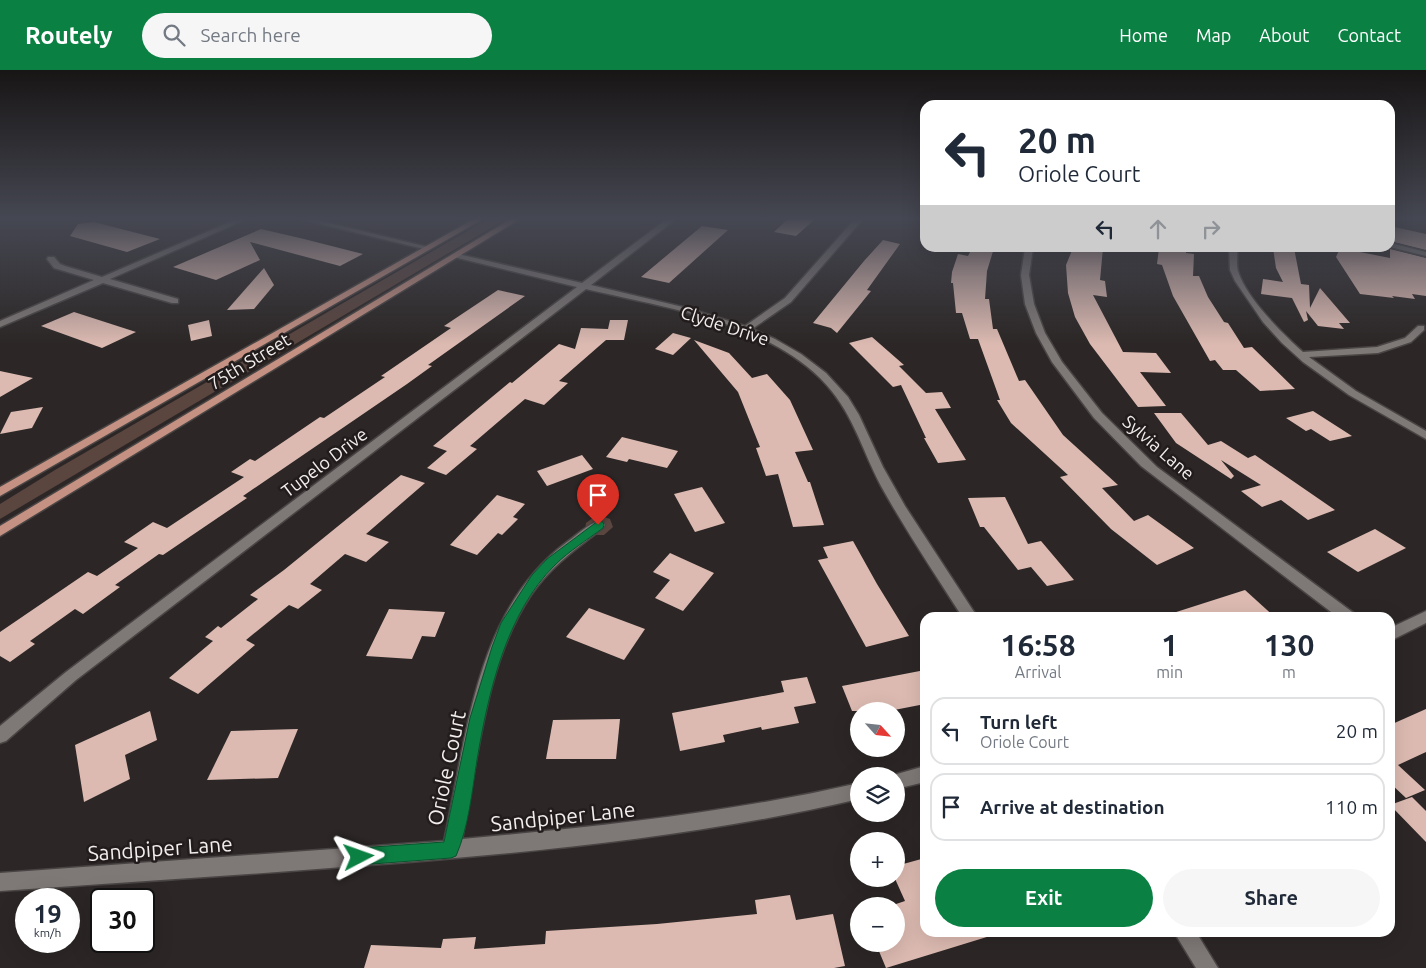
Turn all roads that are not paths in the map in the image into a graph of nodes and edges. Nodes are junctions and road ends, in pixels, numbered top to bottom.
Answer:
1 (53, 261) edge
2 (146, 261) edge
3 (405, 261) edge
4 (449, 261) edge
5 (478, 261) edge
6 (617, 261) edge
7 (822, 261) edge
8 (1026, 261) edge
9 (1234, 261) edge
10 (102, 280) junction
11 (584, 286) junction
12 (175, 301) dead end
13 (0, 324) edge
14 (747, 328) junction
15 (1421, 328) dead end
16 (1300, 354) junction
17 (1426, 436) edge
18 (0, 492) edge
19 (598, 525) dead end
20 (0, 532) edge
21 (967, 612) edge
22 (1342, 612) edge
23 (1426, 616) edge
24 (1395, 632) edge
25 (0, 736) edge
26 (920, 775) edge
27 (905, 779) edge
28 (850, 792) edge
29 (451, 850) junction
30 (0, 882) edge
31 (1187, 937) edge
32 (1208, 968) edge

1 - 10 street
2 - 10 street
3 - 18 main road, 75th Street
4 - 20 main road, 75th Street
5 - 11 street, Clyde Drive
6 - 11 street, Tupelo Drive
7 - 14 street
8 - 22 street, Sylvia Lane
9 - 16 street
10 - 12 street
10 - 13 street
11 - 14 street, Clyde Drive
11 - 25 street, Tupelo Drive
14 - 21 street, Clyde Drive
15 - 16 street
16 - 17 street
19 - 29 street, Oriole Court
23 - 24 street
26 - 27 street
28 - 29 street, Sandpiper Lane
29 - 30 street, Sandpiper Lane
31 - 32 street

